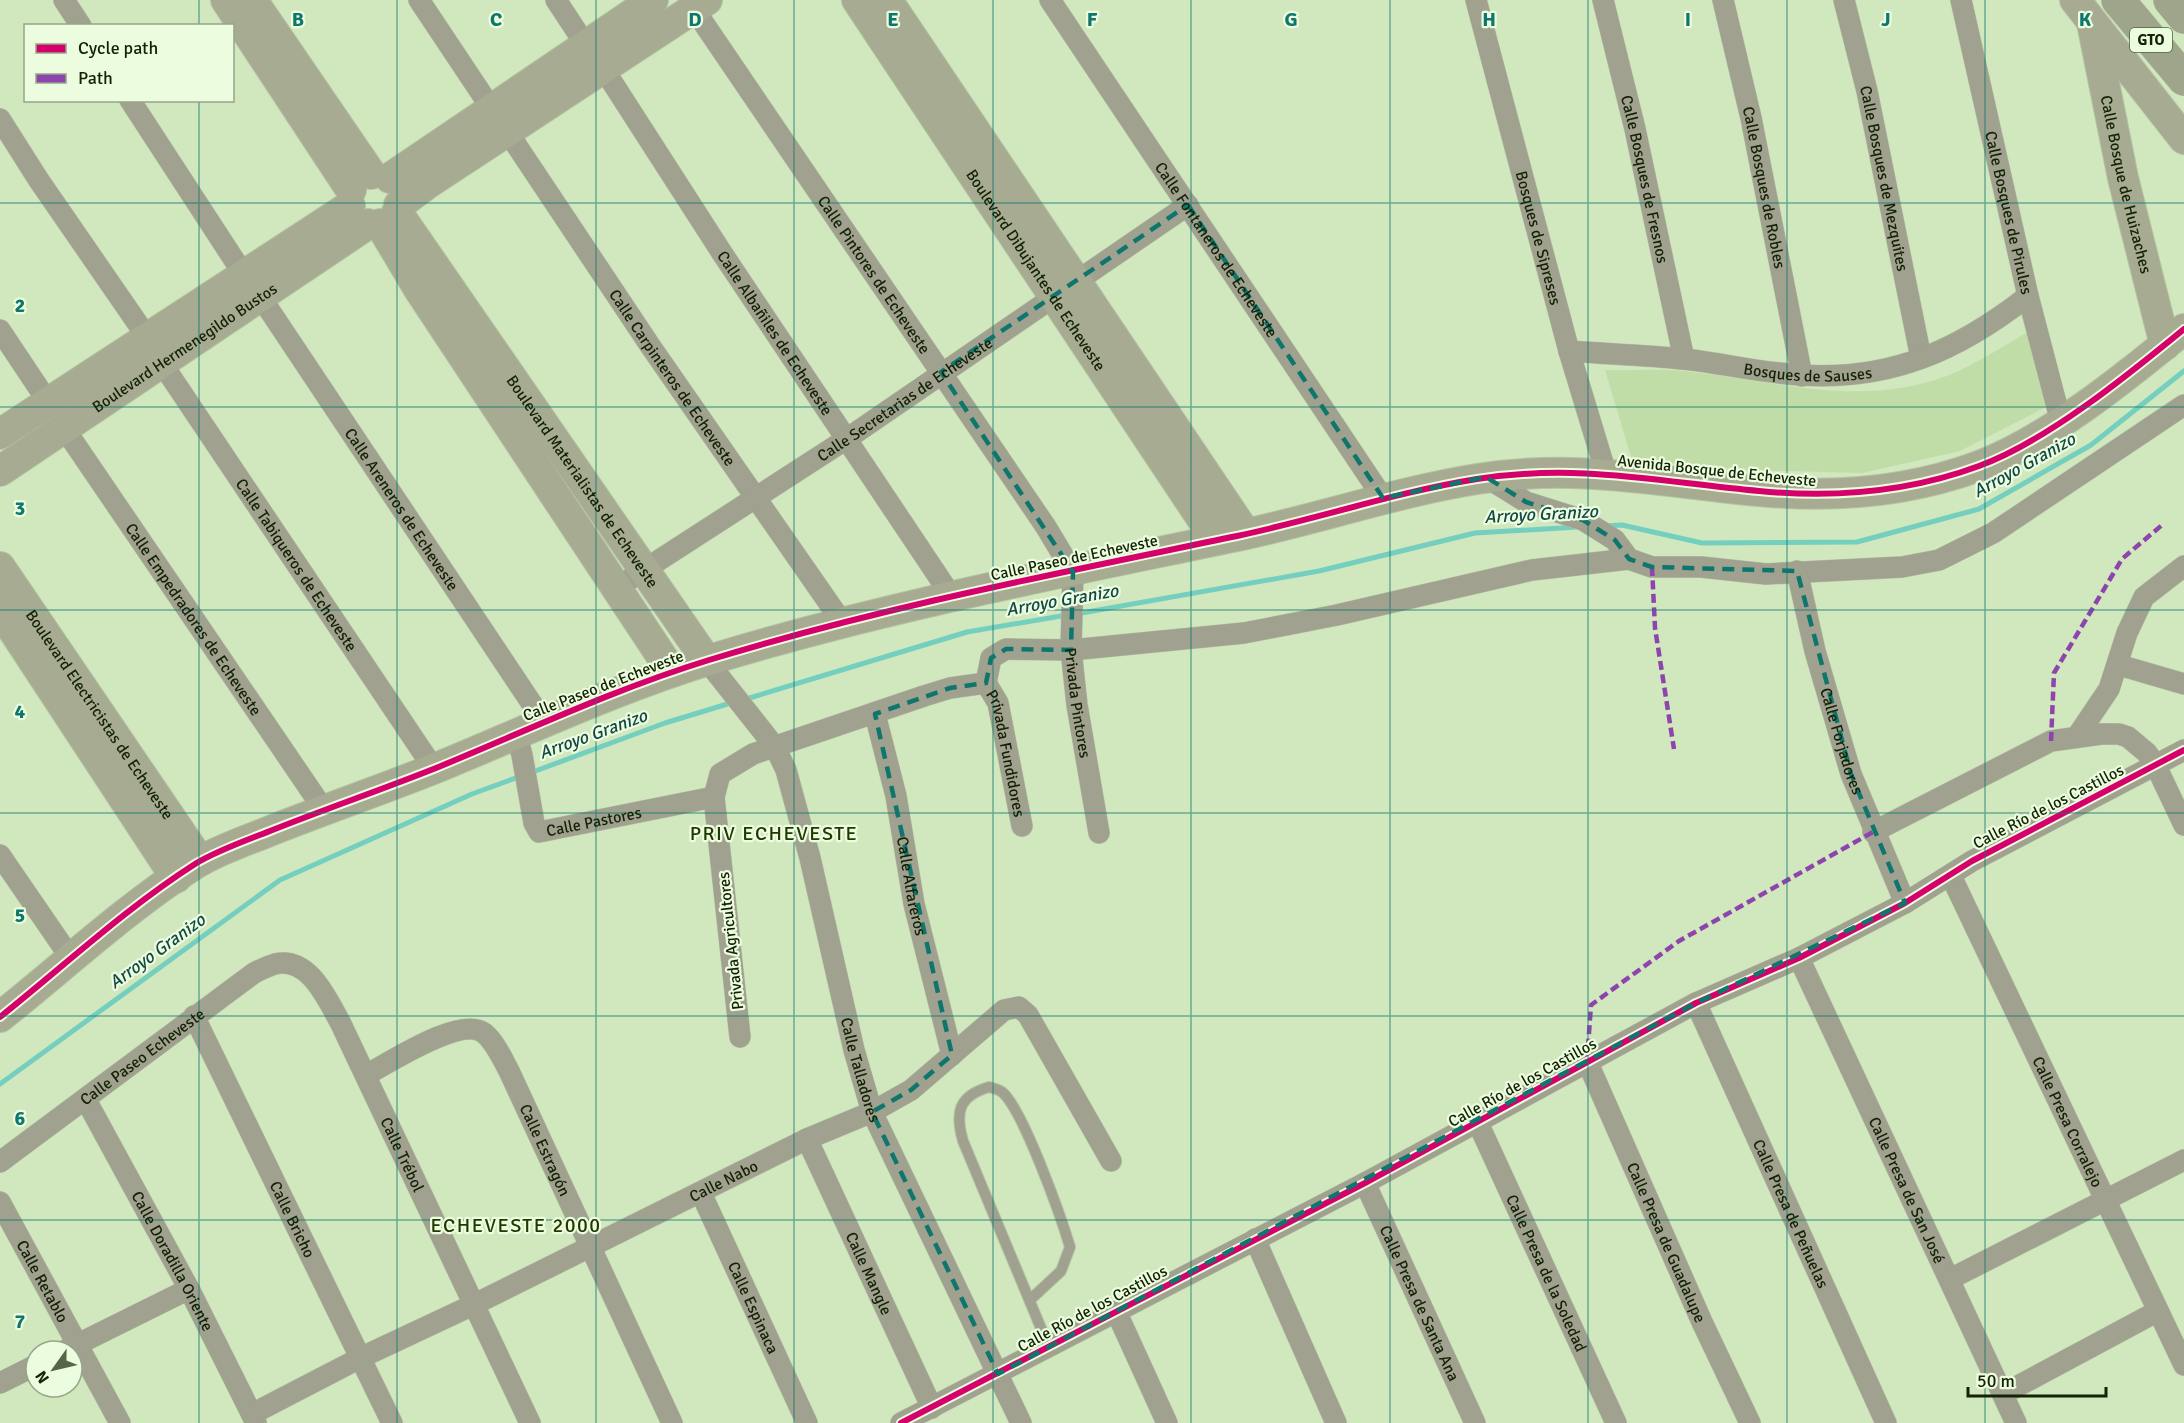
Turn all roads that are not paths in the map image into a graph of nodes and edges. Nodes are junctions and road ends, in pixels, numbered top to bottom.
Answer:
1 (64, 0) edge
2 (226, 0) edge
3 (252, 0) edge
4 (419, 0) edge
5 (556, 0) edge
6 (652, 0) edge
7 (857, 0) edge
8 (887, 0) edge
9 (1050, 0) edge
10 (1476, 0) edge
11 (1603, 0) edge
12 (1724, 0) edge
13 (1844, 0) edge
14 (1961, 0) edge
15 (2118, 0) edge
16 (2170, 0) edge
17 (700, 4) edge
18 (2083, 12) edge
19 (2184, 17) edge
20 (80, 24) edge
21 (585, 44) junction
22 (603, 68) junction
23 (2184, 79) edge
24 (131, 102) edge
25 (0, 119) edge
26 (499, 120) junction
27 (2184, 139) edge
28 (376, 202) junction
29 (1188, 205) junction
30 (252, 285) junction
31 (1066, 290) junction
32 (2028, 296) junction
33 (0, 330) edge
34 (2174, 337) edge
35 (154, 350) junction
36 (1569, 351) junction
37 (1921, 358) junction
38 (1684, 359) junction
39 (941, 372) junction
40 (1802, 376) junction
41 (48, 402) junction
42 (2184, 405) edge
43 (2061, 422) junction
44 (64, 428) junction
45 (0, 434) edge
46 (848, 438) junction
47 (0, 471) edge
48 (1606, 473) junction
49 (1486, 477) junction
50 (1383, 498) junction
51 (756, 499) junction
52 (1246, 534) junction
53 (1216, 540) junction
54 (1629, 559) junction
55 (2184, 566) edge
56 (0, 567) edge
57 (644, 571) junction
58 (1073, 572) junction
59 (1797, 572) junction
60 (616, 588) junction
61 (952, 597) junction
62 (0, 609) edge
63 (842, 622) junction
64 (1070, 642) junction
65 (707, 661) junction
66 (2119, 665) junction
67 (672, 672) junction
68 (986, 683) junction
69 (2184, 684) edge
70 (875, 714) junction
71 (544, 722) junction
72 (516, 733) junction
73 (2078, 735) junction
74 (771, 742) junction
75 (2184, 750) edge
76 (2156, 766) junction
77 (434, 769) junction
78 (714, 797) junction
79 (324, 810) junction
80 (2184, 825) edge
81 (1022, 826) dead end
82 (1873, 832) junction
83 (1099, 833) dead end
84 (0, 855) edge
85 (200, 861) junction
86 (1951, 876) junction
87 (176, 878) junction
88 (1905, 903) junction
89 (1799, 958) junction
90 (72, 960) junction
91 (291, 964) joint
92 (1696, 1003) junction
93 (194, 1016) junction
94 (0, 1017) edge
95 (740, 1037) dead end
96 (952, 1055) junction
97 (1587, 1061) junction
98 (366, 1075) junction
99 (86, 1100) junction
100 (872, 1112) junction
101 (1478, 1123) junction
102 (807, 1139) junction
103 (2184, 1160) edge
104 (1111, 1161) dead end
105 (0, 1162) edge
106 (1365, 1182) junction
107 (701, 1193) junction
108 (2105, 1200) junction
109 (0, 1202) edge
110 (1255, 1239) junction
111 (592, 1247) junction
112 (1950, 1279) junction
113 (189, 1288) junction
114 (1031, 1299) junction
115 (475, 1304) junction
116 (1116, 1311) junction
117 (2158, 1311) junction
118 (67, 1339) edge
119 (84, 1341) edge
120 (1048, 1345) junction
121 (360, 1358) junction
122 (2184, 1365) edge
123 (84, 1368) edge
124 (24, 1371) edge
125 (998, 1374) junction
126 (0, 1383) edge
127 (2003, 1394) junction
128 (932, 1408) junction
129 (254, 1419) edge
130 (120, 1423) edge
131 (392, 1423) edge
132 (530, 1423) edge
133 (672, 1423) edge
134 (807, 1423) edge
135 (901, 1423) edge
136 (1022, 1423) edge
137 (1167, 1423) edge
138 (1336, 1423) edge
139 (1475, 1423) edge
140 (1616, 1423) edge
141 (1750, 1423) edge
142 (1886, 1423) edge
143 (2016, 1423) edge

1 - 20 street
2 - 28 street, Boulevard Materialistas de Echeveste
3 - 28 street, Boulevard Materialistas de Echeveste
4 - 26 street, Calle Carpinteros de Echeveste
5 - 21 street
6 - 21 street, Boulevard Hermenegildo Bustos
7 - 31 street, Boulevard Dibujantes de Echeveste
8 - 31 street, Boulevard Dibujantes de Echeveste
9 - 29 street, Calle Fontaneros de Echeveste
10 - 36 street, Bosques de Sipreses
11 - 38 street, Calle Bosques de Fresnos
12 - 40 street, Calle Bosques de Robles
13 - 37 street, Calle Bosques de Mezquites
14 - 32 street, Calle Bosques de Pirules
15 - 23 main road, GTO
16 - 19 main road, GTO
17 - 22 street, Boulevard Hermenegildo Bustos
17 - 39 street, Calle Pintores de Echeveste
18 - 27 street
18 - 34 street, Calle Bosque de Huizaches
21 - 26 street, Boulevard Hermenegildo Bustos
22 - 26 street, Boulevard Hermenegildo Bustos
22 - 46 street, Calle Albañiles de Echeveste
24 - 30 street, Calle Areneros de Echeveste
25 - 35 street, Calle Tabiqueros de Echeveste
26 - 28 street, Boulevard Hermenegildo Bustos
26 - 51 street, Calle Carpinteros de Echeveste
28 - 30 street, Boulevard Hermenegildo Bustos
28 - 57 street, Boulevard Materialistas de Echeveste
28 - 60 street, Boulevard Materialistas de Echeveste
29 - 31 street, Calle Secretarias de Echeveste
29 - 50 street, Calle Fontaneros de Echeveste
30 - 35 street, Boulevard Hermenegildo Bustos
30 - 71 street, Calle Areneros de Echeveste
31 - 39 street, Calle Secretarias de Echeveste
31 - 52 street, Boulevard Dibujantes de Echeveste
31 - 53 street, Boulevard Dibujantes de Echeveste
32 - 37 street, Bosques de Sauses
32 - 43 street, Calle Bosques de Pirules
33 - 41 street
34 - 43 street, Avenida Bosque de Echeveste
35 - 41 street, Boulevard Hermenegildo Bustos
35 - 44 street, Boulevard Hermenegildo Bustos
35 - 77 street, Calle Tabiqueros de Echeveste
36 - 38 street, Bosques de Sauses
36 - 48 street, Bosques de Sipreses
37 - 40 street, Bosques de Sauses
38 - 40 street, Bosques de Sauses
39 - 46 street, Calle Secretarias de Echeveste
39 - 58 street, Calle Pintores de Echeveste
41 - 45 street, Boulevard Hermenegildo Bustos
42 - 59 street
43 - 48 street, Avenida Bosque de Echeveste
44 - 47 street, Boulevard Hermenegildo Bustos
44 - 79 street, Calle Empedradores de Echeveste
46 - 51 street, Calle Secretarias de Echeveste
46 - 61 street, Calle Albañiles de Echeveste
48 - 49 street, Avenida Bosque de Echeveste
49 - 50 street, Avenida Bosque de Echeveste
49 - 54 street
50 - 52 street, Calle Paseo de Echeveste
51 - 57 street, Calle Secretarias de Echeveste
51 - 63 street, Calle Carpinteros de Echeveste
52 - 53 street, Calle Paseo de Echeveste
53 - 58 street, Calle Paseo de Echeveste
54 - 59 street
54 - 64 street
55 - 66 street
56 - 85 street, Boulevard Electricistas de Echeveste
57 - 60 street, Calle Secretarias de Echeveste
57 - 65 street, Boulevard Materialistas de Echeveste
58 - 61 street, Calle Paseo de Echeveste
58 - 64 street, Privada Pintores
59 - 82 street, Calle Forjadores
60 - 67 street, Boulevard Materialistas de Echeveste
61 - 63 street, Calle Paseo de Echeveste
62 - 87 street, Boulevard Electricistas de Echeveste
63 - 65 street, Calle Paseo de Echeveste
64 - 68 street
64 - 83 street, Privada Pintores
65 - 67 street, Calle Paseo de Echeveste
65 - 74 street, Boulevard Materialistas de Echeveste
66 - 69 street
66 - 73 street
67 - 71 street, Calle Paseo de Echeveste
68 - 70 street
68 - 81 street, Privada Fundidores
70 - 74 street
70 - 96 street, Calle Alfareros
71 - 72 street, Calle Paseo de Echeveste
72 - 77 street, Calle Paseo de Echeveste
72 - 78 street, Calle Pastores
73 - 76 street
73 - 82 street
74 - 78 street, Privada Agricultores
74 - 100 street, Calle Talladores
75 - 76 street, Calle Río de los Castillos
76 - 80 street
76 - 86 street, Calle Río de los Castillos
77 - 79 street, Calle Paseo de Echeveste
78 - 95 street, Privada Agricultores
79 - 85 street, Calle Paseo de Echeveste
82 - 88 street, Calle Forjadores
84 - 90 street
85 - 87 street, Calle Paseo de Echeveste
86 - 88 street, Calle Río de los Castillos
86 - 108 street, Calle Presa Corralejo
87 - 90 street, Calle Paseo de Echeveste
88 - 89 street, Calle Río de los Castillos
89 - 92 street, Calle Río de los Castillos
89 - 112 street, Calle Presa de San José
90 - 94 street, Calle Paseo de Echeveste
91 - 93 street, Calle Paseo Echeveste
91 - 98 street, Calle Trébol
92 - 97 street, Calle Río de los Castillos
92 - 142 street, Calle Presa de Peñuelas
93 - 99 street, Calle Paseo Echeveste
93 - 121 street, Calle Bricho
96 - 100 street, Calle Nabo
96 - 104 street, Calle Nabo
97 - 101 street, Calle Río de los Castillos
97 - 141 street, Calle Presa de Guadalupe
98 - 111 street, Calle Estragón
98 - 115 street, Calle Trébol
99 - 105 street, Calle Paseo Echeveste
99 - 113 street, Calle Doradilla Oriente
100 - 102 street, Calle Nabo
100 - 125 street, Calle Talladores
101 - 106 street, Calle Río de los Castillos
101 - 140 street, Calle Presa de la Soledad
102 - 107 street, Calle Nabo
102 - 128 street, Calle Mangle
103 - 108 street
106 - 110 street, Calle Río de los Castillos
106 - 139 street, Calle Presa de Santa Ana
107 - 111 street, Calle Nabo
107 - 134 street, Calle Espinaca
108 - 112 street
108 - 117 street, Calle Presa Corralejo
109 - 118 street, Calle Retablo
110 - 116 street, Calle Río de los Castillos
110 - 138 street
111 - 115 street, Calle Nabo
111 - 133 street, Calle Estragón
112 - 127 street, Calle Presa de San José
113 - 119 street
113 - 129 street, Calle Doradilla Oriente
114 - 114 lane
114 - 120 lane
115 - 121 street, Calle Nabo
115 - 132 street, Calle Trébol
116 - 120 street, Calle Río de los Castillos
116 - 137 street
117 - 122 street, Calle Presa Corralejo
117 - 127 street
120 - 125 street, Calle Río de los Castillos
121 - 129 street, Calle Nabo
121 - 131 street, Calle Bricho
123 - 130 street, Calle Retablo
124 - 126 street
125 - 128 street, Calle Río de los Castillos
125 - 136 street, Calle Talladores
127 - 143 street, Calle Presa de San José
128 - 135 street, Calle Río de los Castillos

